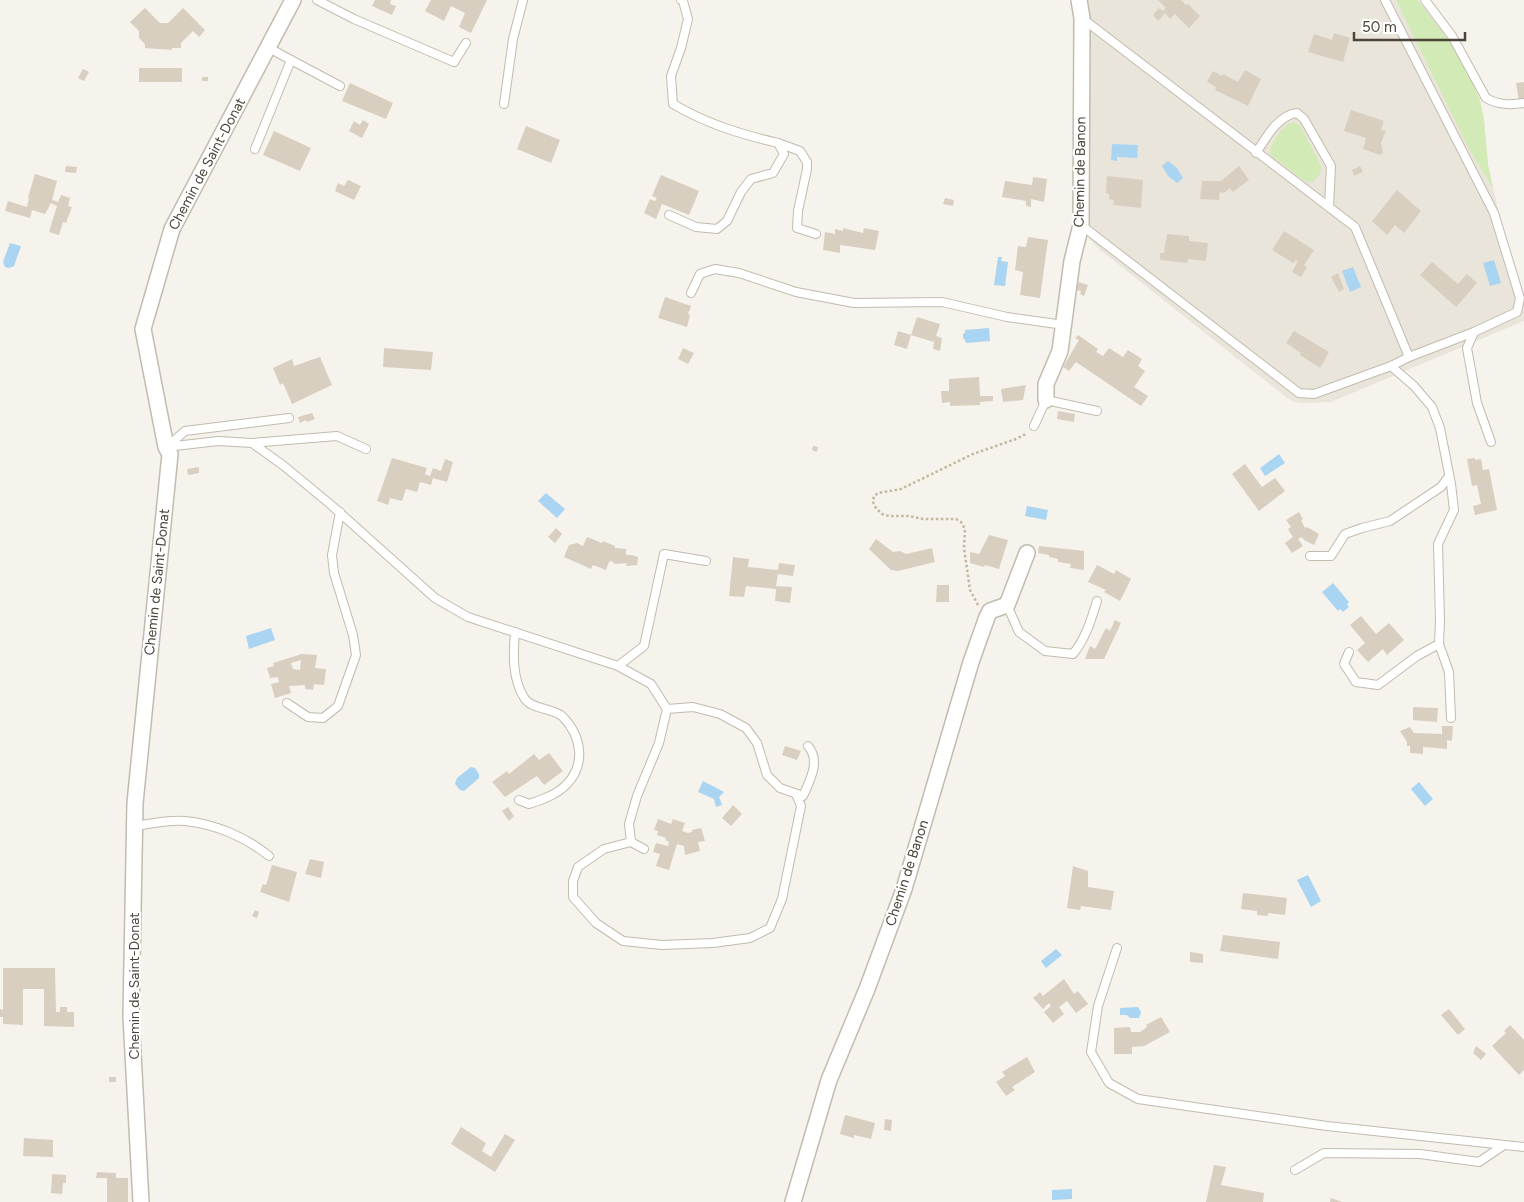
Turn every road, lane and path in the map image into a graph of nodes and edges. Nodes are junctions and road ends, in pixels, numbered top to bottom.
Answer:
1 (294, 0) edge
2 (317, 0) edge
3 (523, 0) edge
4 (681, 0) edge
5 (1079, 0) edge
6 (1385, 0) edge
7 (1424, 0) edge
8 (1082, 18) junction
9 (466, 43) dead end
10 (269, 48) junction
11 (291, 60) junction
12 (340, 86) dead end
13 (1524, 103) edge
14 (504, 104) dead end
15 (778, 143) junction
16 (255, 149) dead end
17 (1256, 153) junction
18 (1329, 207) junction
19 (669, 215) dead end
20 (1081, 225) junction
21 (816, 234) dead end
22 (691, 293) dead end
23 (1064, 324) junction
24 (1474, 332) junction
25 (1409, 356) junction
26 (1390, 366) junction
27 (1046, 400) junction
28 (1097, 411) dead end
29 (289, 418) dead end
30 (1034, 426) joint
31 (1491, 442) dead end
32 (252, 443) junction
33 (166, 447) junction
34 (366, 449) dead end
35 (1449, 476) junction
36 (340, 512) junction
37 (1027, 553) dead end
38 (1310, 556) dead end
39 (706, 561) dead end
40 (1097, 600) dead end
41 (1007, 605) junction
42 (987, 617) junction
43 (515, 632) junction
44 (1439, 644) junction
45 (1349, 652) dead end
46 (618, 666) junction
47 (287, 703) dead end
48 (667, 709) junction
49 (1451, 718) dead end
50 (808, 746) dead end
51 (796, 794) junction
52 (519, 800) dead end
53 (135, 826) junction
54 (631, 842) junction
55 (644, 849) dead end
56 (270, 856) dead end
57 (1117, 948) dead end
58 (1504, 1145) junction
59 (1524, 1147) edge
60 (1295, 1170) dead end
61 (141, 1202) edge
62 (793, 1202) edge

1 - 10 street, Chemin de Saint-Donat
2 - 9 lane
3 - 14 lane
4 - 15 lane
5 - 8 street, Chemin de Banon
6 - 24 lane
7 - 13 lane
8 - 17 lane
8 - 20 street, Chemin de Banon
10 - 11 lane
10 - 33 street, Chemin de Saint-Donat
11 - 12 lane
11 - 16 lane
15 - 19 lane
15 - 21 lane
17 - 18 lane
17 - 18 lane
18 - 25 lane
20 - 23 street, Chemin de Banon
20 - 26 lane
22 - 23 lane
23 - 27 street, Chemin de Banon
24 - 25 lane
24 - 31 lane
25 - 26 lane
26 - 35 lane
27 - 28 lane
27 - 30 lane
29 - 33 lane
30 - 42 path
32 - 33 lane
32 - 34 lane
32 - 36 lane
33 - 53 street, Chemin de Saint-Donat
35 - 38 lane
35 - 44 lane
36 - 43 lane
36 - 47 lane
37 - 41 street
39 - 46 lane
40 - 41 lane
41 - 42 street
42 - 62 street, Chemin de Banon
43 - 46 lane
43 - 52 lane
44 - 45 lane
44 - 49 lane
46 - 48 lane
48 - 51 lane
48 - 54 lane
50 - 51 lane
51 - 54 lane
53 - 56 lane
53 - 61 street, Chemin de Saint-Donat
54 - 55 lane
57 - 58 lane
58 - 59 lane
58 - 60 lane

